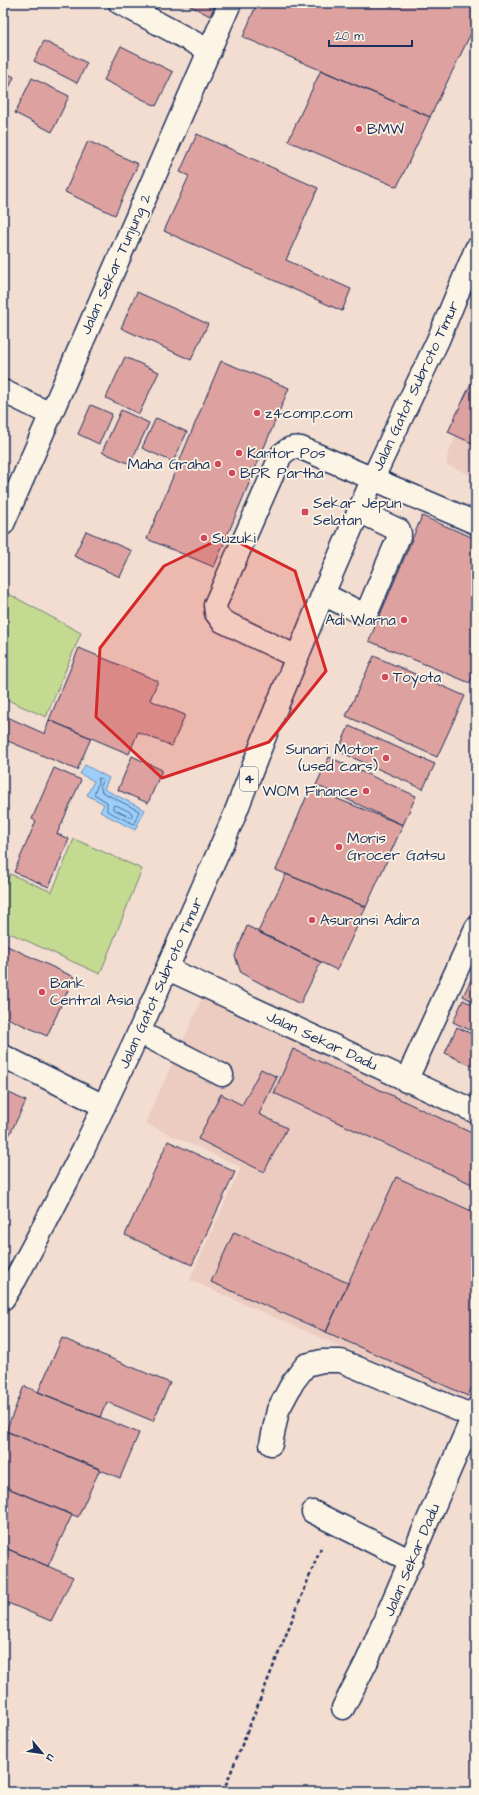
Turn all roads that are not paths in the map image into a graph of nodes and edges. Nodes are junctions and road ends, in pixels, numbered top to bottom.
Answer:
1 (120, 3) edge
2 (230, 3) edge
3 (210, 51) junction
4 (476, 249) edge
5 (3, 391) edge
6 (50, 414) junction
7 (373, 478) junction
8 (359, 512) junction
9 (476, 523) edge
10 (3, 524) edge
11 (323, 594) junction
12 (297, 657) junction
13 (476, 928) edge
14 (168, 969) junction
15 (140, 1032) junction
16 (3, 1056) edge
17 (222, 1074) dead end
18 (406, 1081) junction
19 (104, 1106) junction
20 (476, 1112) edge
21 (3, 1299) edge
22 (475, 1412) edge
23 (272, 1444) dead end
24 (322, 1517) road end
25 (412, 1561) junction
26 (343, 1708) dead end

1 - 3 main road
2 - 3 main road, Jalan Sekar Tunjung 2
3 - 6 main road, Jalan Sekar Tunjung 2
4 - 7 main road, Jalan Gatot Subroto Timur / 4
5 - 6 main road
6 - 10 main road, Jalan Sekar Tunjung 2
7 - 8 main road, Jalan Gatot Subroto Timur / 4
7 - 9 main road
7 - 12 main road, Jalan Gatot Subroto Timur
8 - 11 main road, Jalan Gatot Subroto Timur / 4
8 - 11 main road
11 - 12 main road, Jalan Gatot Subroto Timur / 4
12 - 14 main road, Jalan Gatot Subroto Timur / 4
13 - 18 main road
14 - 15 main road, Jalan Gatot Subroto Timur / 4
14 - 18 main road, Jalan Sekar Dadu
15 - 17 main road
15 - 19 main road, Jalan Gatot Subroto Timur / 4
16 - 19 main road
18 - 20 main road, Jalan Sekar Dadu
19 - 21 main road, Jalan Gatot Subroto Timur / 4
22 - 23 main road
22 - 25 main road, Jalan Sekar Dadu
24 - 25 main road
25 - 26 main road, Jalan Sekar Dadu

